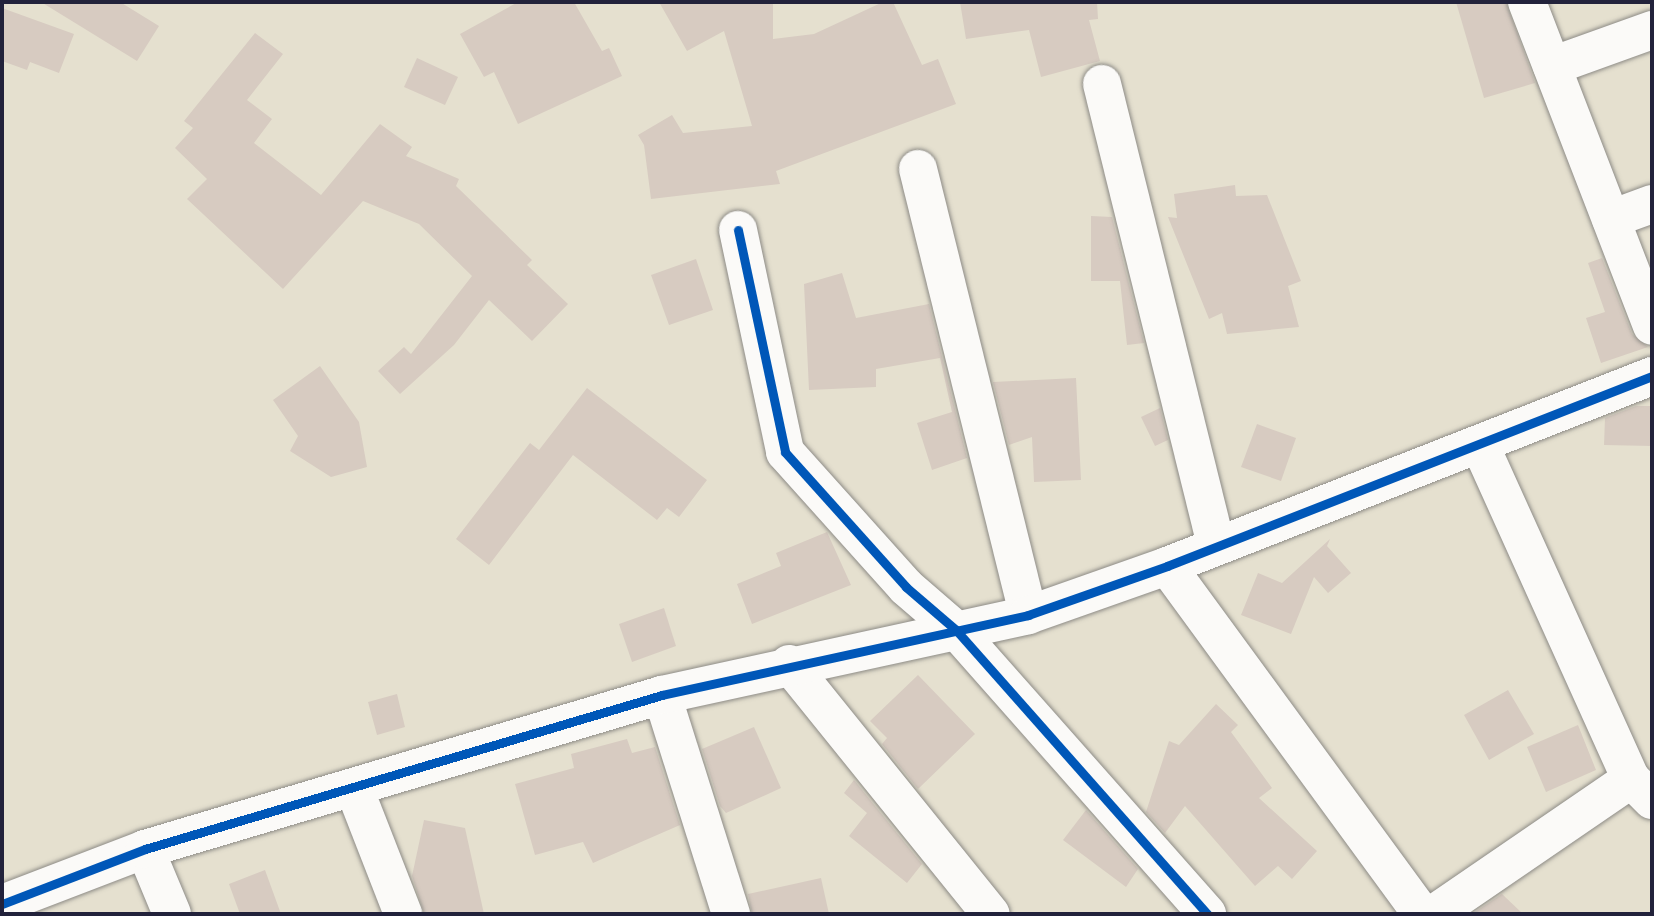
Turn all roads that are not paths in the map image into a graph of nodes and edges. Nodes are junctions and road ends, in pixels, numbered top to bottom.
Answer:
1 (1527, 2) edge
2 (1652, 30) edge
3 (1552, 66) junction
4 (1102, 85) dead end
5 (918, 169) dead end
6 (1652, 204) edge
7 (1611, 219) junction
8 (738, 230) dead end
9 (1652, 326) edge
10 (1652, 376) edge
11 (1480, 445) junction
12 (1216, 544) junction
13 (1167, 566) junction
14 (1028, 615) junction
15 (956, 630) junction
16 (789, 664) junction
17 (662, 695) junction
18 (354, 788) junction
19 (1642, 789) edge
20 (145, 849) junction
21 (19, 904) edge
22 (172, 914) edge
23 (402, 914) edge
24 (731, 914) edge
25 (991, 914) edge
26 (1206, 914) edge
27 (1422, 914) edge
28 (1434, 914) edge

1 - 3 street
2 - 3 street
3 - 7 street
4 - 12 street
5 - 14 street
6 - 7 street
7 - 9 street
8 - 15 street
10 - 11 street
11 - 12 street
11 - 19 street
12 - 13 street
13 - 14 street
13 - 27 street
14 - 15 street
15 - 16 street
15 - 26 street
16 - 17 street
16 - 25 street
17 - 18 street
17 - 24 street
18 - 20 street
18 - 23 street
19 - 28 street
20 - 21 street
20 - 22 street

